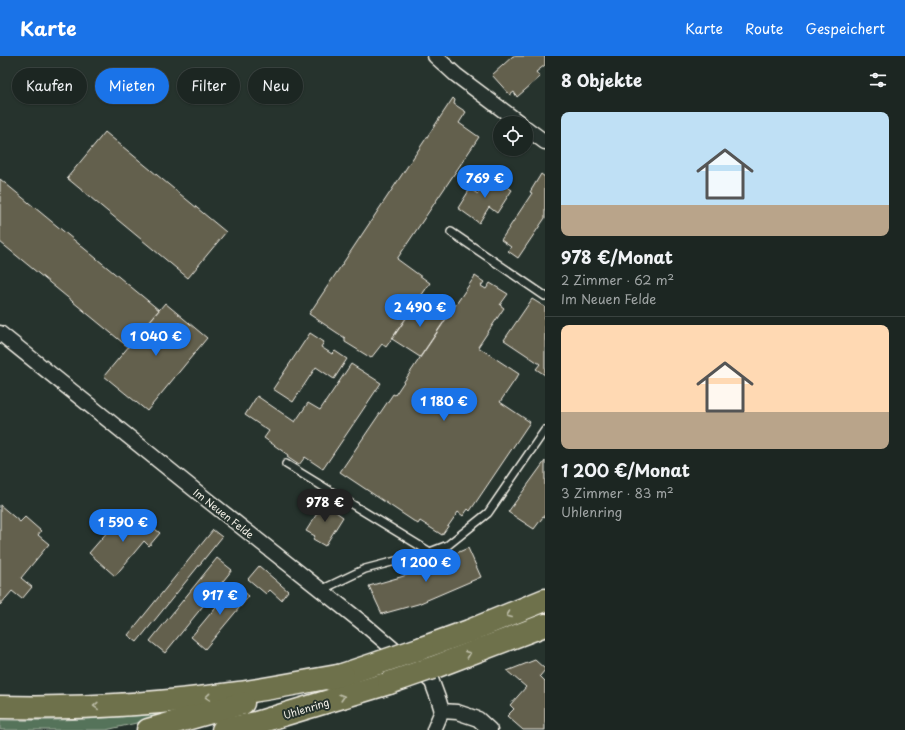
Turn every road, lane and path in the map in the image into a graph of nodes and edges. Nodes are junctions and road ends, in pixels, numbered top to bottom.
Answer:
1 (435, 56) edge
2 (511, 116) edge
3 (533, 133) edge
4 (545, 142) edge
5 (451, 232) dead end
6 (545, 296) edge
7 (0, 333) edge
8 (545, 430) edge
9 (286, 464) dead end
10 (430, 552) junction
11 (321, 590) junction
12 (545, 600) edge
13 (545, 625) edge
14 (343, 675) junction
15 (441, 706) junction
16 (0, 707) edge
17 (148, 730) edge
18 (223, 730) edge
19 (434, 730) edge
20 (490, 730) edge

1 - 2 street
3 - 4 street
5 - 6 lane
7 - 11 street, Im Neuen Felde
8 - 10 lane
9 - 10 lane
10 - 11 lane
11 - 15 street, Im Neuen Felde
12 -> 14 highway, bridge
18 -> 13 highway, Uhlenring, bridge
14 -> 16 highway
14 - 17 highway
15 - 19 street
15 - 20 street

